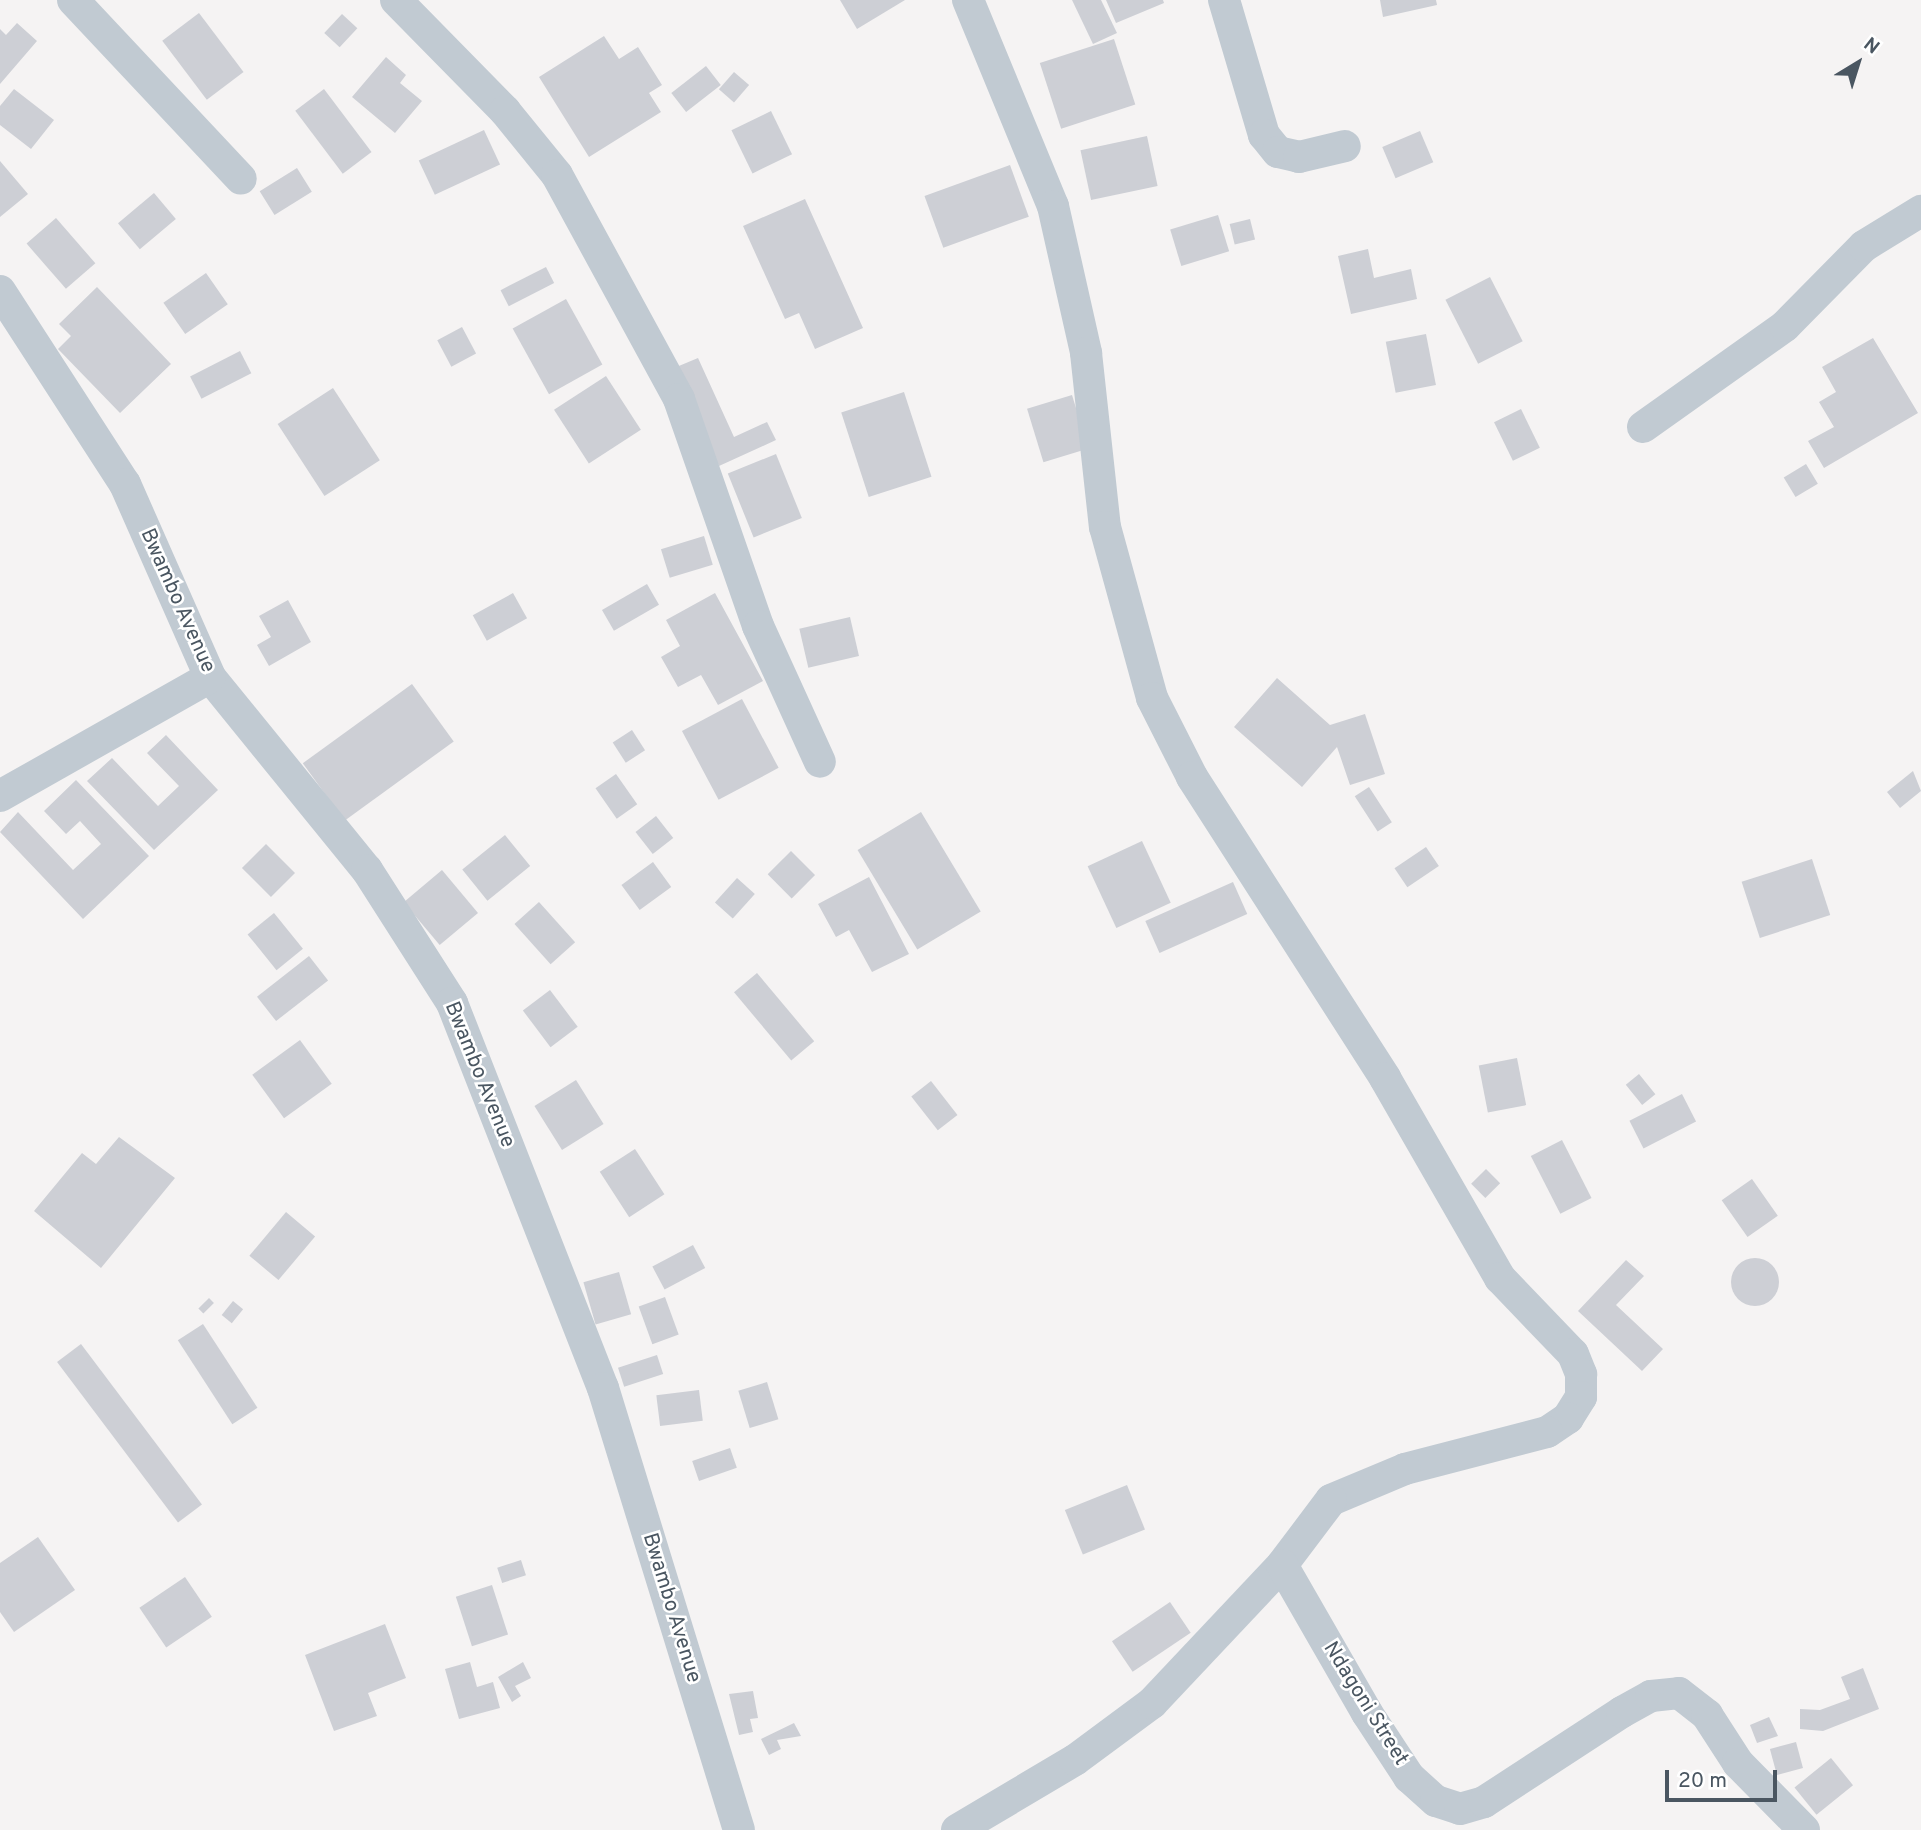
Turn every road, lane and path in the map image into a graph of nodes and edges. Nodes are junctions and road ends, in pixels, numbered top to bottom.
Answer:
1 (73, 0) edge
2 (396, 0) edge
3 (968, 0) edge
4 (1224, 0) edge
5 (1345, 146) dead end
6 (242, 179) dead end
7 (1921, 211) edge
8 (0, 291) edge
9 (1643, 427) dead end
10 (210, 677) junction
11 (820, 762) dead end
12 (0, 796) edge
13 (1282, 1565) junction
14 (1440, 1815) edge
15 (739, 1830) edge
16 (957, 1830) edge
17 (1804, 1830) edge

1 - 6 street
2 - 11 street
3 - 13 street
4 - 5 street
7 - 9 street
8 - 10 street, Bwambo Avenue
10 - 12 street
10 - 15 street, Bwambo Avenue
13 - 14 street, Ndagoni Street
13 - 16 street
14 - 17 street, Ndagoni Street

